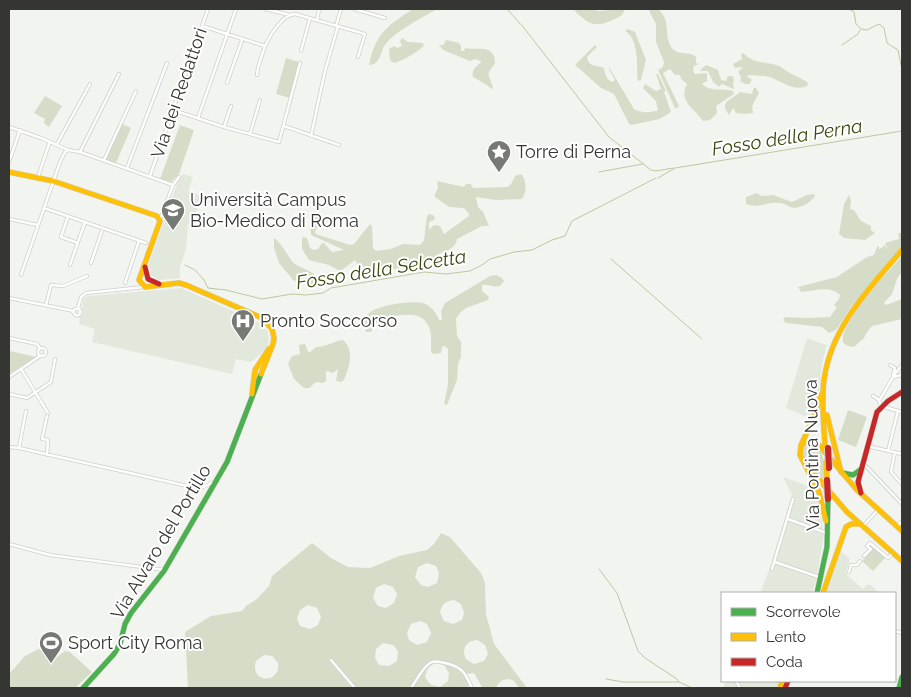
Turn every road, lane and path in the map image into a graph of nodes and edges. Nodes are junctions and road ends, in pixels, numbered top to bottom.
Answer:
1 (208, 9) edge
2 (236, 9) edge
3 (265, 9) edge
4 (271, 9) edge
5 (319, 9) edge
6 (341, 9) edge
7 (354, 9) edge
8 (363, 10) edge
9 (290, 15) junction
10 (310, 18) junction
11 (385, 18) dead end
12 (317, 20) junction
13 (202, 26) junction
14 (337, 26) junction
15 (227, 35) junction
16 (242, 40) junction
17 (265, 46) junction
18 (301, 52) dead end
19 (358, 57) dead end
20 (167, 63) dead end
21 (300, 63) dead end
22 (119, 74) dead end
23 (257, 75) dead end
24 (227, 83) dead end
25 (90, 84) dead end
26 (136, 91) dead end
27 (260, 100) dead end
28 (231, 106) dead end
29 (173, 110) junction
30 (198, 118) junction
31 (284, 126) junction
32 (9, 127) edge
33 (224, 127) junction
34 (20, 130) junction
35 (250, 135) junction
36 (311, 136) junction
37 (50, 144) dead end
38 (57, 144) junction
39 (339, 144) dead end
40 (68, 150) junction
41 (80, 152) junction
42 (104, 160) junction
43 (9, 162) edge
44 (127, 168) junction
45 (9, 172) edge
46 (150, 176) junction
47 (179, 176) dead end
48 (38, 177) junction
49 (53, 180) junction
50 (173, 185) junction
51 (44, 208) junction
52 (68, 216) junction
53 (9, 218) edge
54 (159, 218) junction
55 (85, 222) junction
56 (38, 225) junction
57 (103, 228) junction
58 (139, 241) junction
59 (78, 243) junction
60 (146, 243) dead end
61 (902, 252) edge
62 (91, 263) dead end
63 (70, 266) dead end
64 (20, 275) dead end
65 (87, 276) dead end
66 (144, 278) junction
67 (125, 283) dead end
68 (163, 285) junction
69 (146, 287) junction
70 (131, 288) junction
71 (9, 298) edge
72 (46, 305) junction
73 (78, 308) junction
74 (74, 311) junction
75 (9, 338) edge
76 (273, 344) junction
77 (40, 348) junction
78 (40, 356) junction
79 (55, 359) dead end
80 (259, 363) junction
81 (890, 365) dead end
82 (902, 365) edge
83 (20, 369) junction
84 (264, 369) junction
85 (902, 375) edge
86 (893, 376) junction
87 (9, 377) edge
88 (257, 377) junction
89 (824, 381) junction
90 (35, 392) junction
91 (902, 392) edge
92 (9, 394) edge
93 (873, 396) dead end
94 (880, 403) junction
95 (26, 410) dead end
96 (898, 411) junction
97 (902, 412) edge
98 (826, 413) junction
99 (867, 446) junction
100 (9, 447) edge
101 (801, 447) junction
102 (827, 447) junction
103 (19, 448) junction
104 (888, 450) junction
105 (895, 452) junction
106 (47, 454) junction
107 (902, 454) edge
108 (804, 462) junction
109 (862, 465) junction
110 (841, 472) junction
111 (216, 481) junction
112 (902, 484) edge
113 (828, 485) junction
114 (819, 492) junction
115 (863, 496) junction
116 (793, 499) dead end
117 (902, 504) edge
118 (878, 510) junction
119 (788, 519) junction
120 (902, 521) edge
121 (862, 525) junction
122 (900, 529) edge
123 (826, 533) junction
124 (9, 544) edge
125 (893, 553) junction
126 (864, 556) dead end
127 (860, 561) dead end
128 (902, 561) edge
129 (774, 562) junction
130 (772, 569) dead end
131 (165, 570) junction
132 (849, 572) dead end
133 (819, 577) junction
134 (819, 592) edge
135 (819, 592) edge
136 (819, 592) edge
137 (331, 660) dead end
138 (83, 688) edge
139 (353, 688) edge
140 (411, 688) edge
141 (472, 688) edge

1 - 13 street, Via dei Redattori
2 - 15 street
3 - 4 street
4 - 9 street
5 - 12 street
6 - 14 street
7 - 8 street
8 - 11 street
9 - 10 street
9 - 17 street
10 - 12 street
10 - 18 street
12 - 14 street
13 - 15 street
13 - 29 street, Via dei Redattori
14 - 19 street
14 - 36 street
15 - 16 street
15 - 30 street
16 - 17 street
16 - 24 street
17 - 23 street
20 - 44 street
21 - 31 street
22 - 41 street
25 - 38 street
26 - 42 street
27 - 35 street
28 - 33 street
29 - 30 street
29 - 46 street, Via dei Redattori
30 - 33 street
31 - 35 street
31 - 36 street
32 - 34 street
33 - 35 street
34 - 38 street
34 - 43 street
36 - 39 street
37 - 48 street
38 - 40 street
40 - 41 street
40 - 49 street
41 - 42 street
42 - 44 street
44 - 46 street
45 - 48 main road
46 - 50 street
47 - 50 street
48 - 49 main road
49 - 51 street
49 - 54 main road
50 - 54 street
51 - 52 street
51 - 56 street
52 - 55 street
52 - 59 street
53 - 56 street
54 - 66 main road
55 - 57 street
55 - 59 street
56 - 64 street
57 - 58 street
57 - 62 street
58 - 60 street
58 - 67 street
59 - 63 street
61 - 89 main road, Via Pontina Nuova
61 - 98 main road, Via Pontina Nuova
65 - 72 street
66 - 68 main road
66 - 69 main road
66 - 70 street
68 - 69 main road
68 - 76 main road
69 - 70 street
70 - 73 street
71 - 72 street
72 - 74 street
73 - 74 street
73 - 74 street
75 - 77 street
76 - 80 main road, Via Alvaro del Portillo
76 - 84 main road, Via Alvaro del Portillo
77 - 78 street
77 - 78 street
78 - 83 street
79 - 90 street
80 - 84 street
80 - 88 main road, Via Alvaro del Portillo
81 - 86 street
82 - 86 street
83 - 87 street
83 - 90 street
84 - 88 main road, Via Alvaro del Portillo
85 - 86 street
86 - 94 street
88 - 111 main road, Via Alvaro del Portillo
89 - 101 main road
89 - 102 main road, Via Pontina Nuova
90 - 92 street
90 - 106 street
91 - 94 main road
93 - 94 street
94 - 96 street
94 - 99 main road
95 - 103 street
96 - 97 street
96 - 104 street
98 - 102 main road, Via Pontina Nuova
98 - 110 main road
99 - 104 street
99 - 109 main road
100 - 103 street
101 - 108 main road
101 - 110 main road
102 - 113 main road, Via Pontina Nuova, bridge
102 - 113 main road, Via Pontina Nuova, bridge
103 - 106 street
104 - 105 street
105 - 107 street
105 - 112 street
106 - 111 street
108 - 113 main road
108 - 114 main road
109 - 110 main road
109 - 115 main road
109 - 117 street
110 - 115 main road
111 - 131 main road, Via Alvaro del Portillo
113 - 114 main road
113 - 121 main road
113 - 134 main road, Via Pontina Nuova, bridge
114 - 123 main road
115 - 118 main road
116 - 119 street
118 - 121 street
118 - 122 main road
119 - 123 street
119 - 129 street
120 - 122 street
121 - 125 main road
121 - 135 main road
123 - 133 main road
124 - 131 street
125 - 126 street
125 - 128 main road
127 - 132 street
129 - 130 street
129 - 133 street
131 - 138 main road, Via Alvaro del Portillo
133 - 136 main road
137 - 139 street
140 - 141 street

